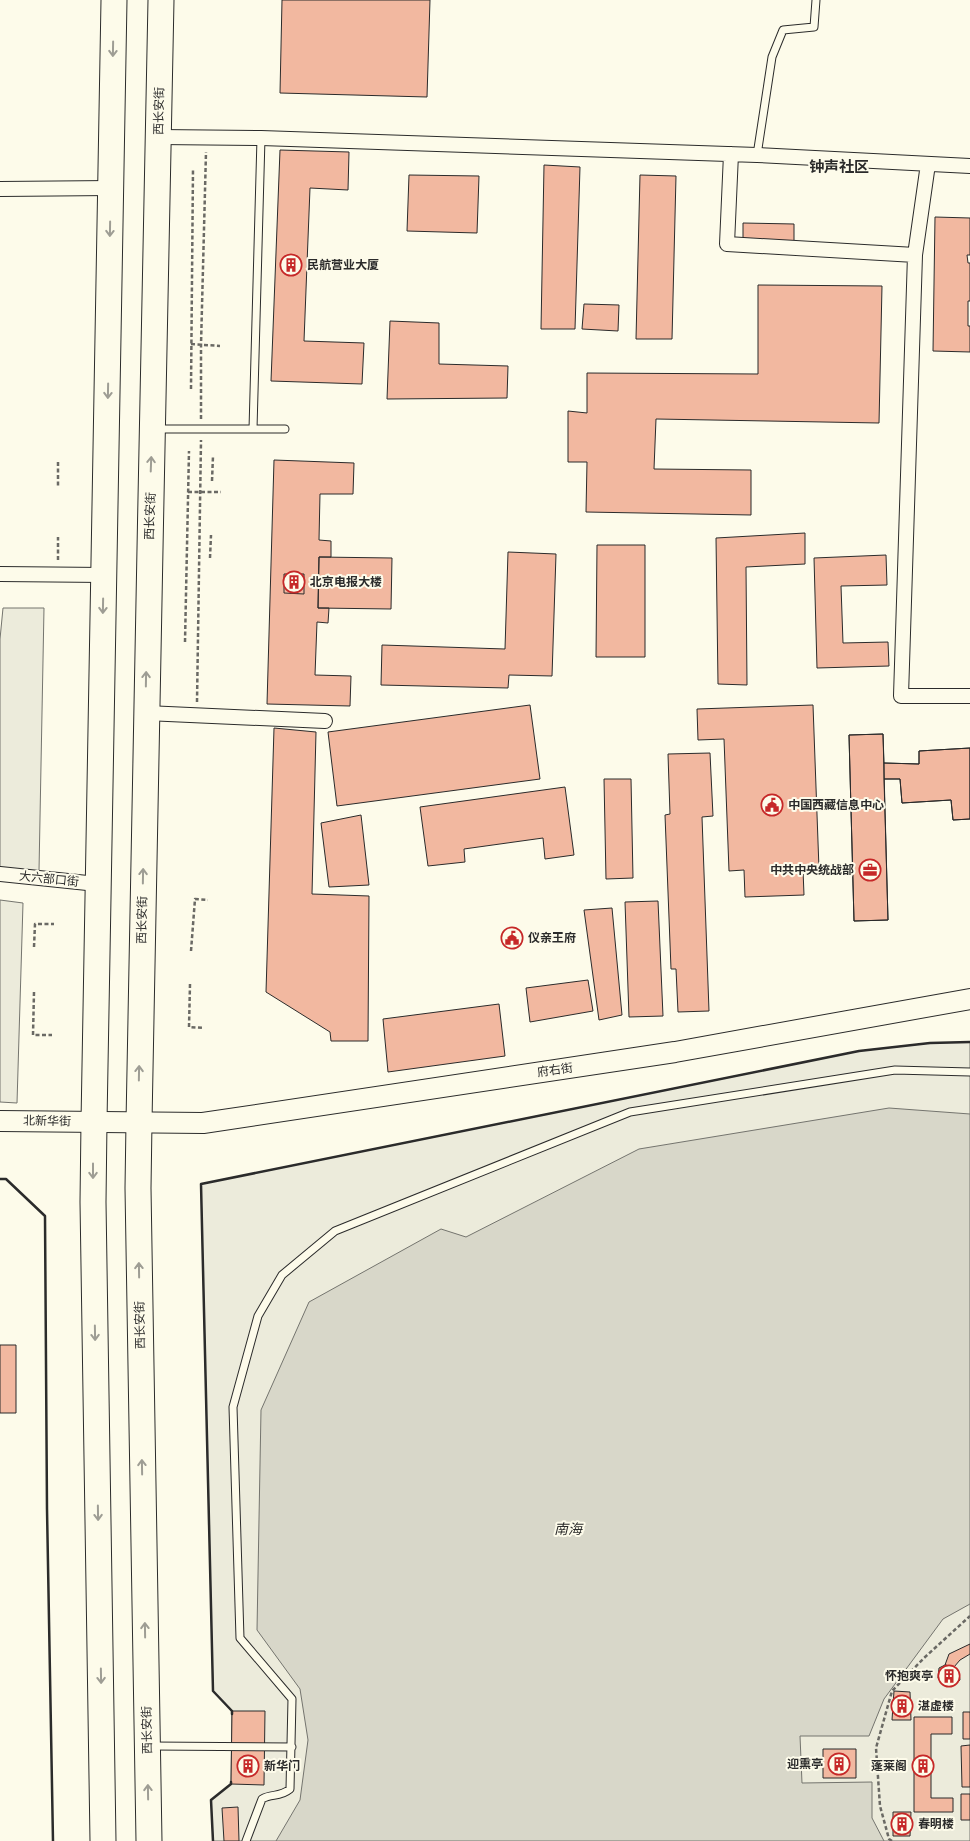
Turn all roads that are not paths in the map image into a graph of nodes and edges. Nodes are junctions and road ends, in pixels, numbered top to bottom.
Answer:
1 (114, 0) edge
2 (161, 0) edge
3 (816, 0) edge
4 (159, 137) junction
5 (261, 138) junction
6 (731, 154) junction
7 (757, 155) junction
8 (928, 164) junction
9 (970, 166) edge
10 (111, 188) junction
11 (0, 189) edge
12 (915, 255) junction
13 (152, 429) junction
14 (253, 429) junction
15 (285, 429) dead end
16 (0, 574) edge
17 (104, 575) junction
18 (970, 696) edge
19 (146, 713) junction
20 (324, 721) dead end
21 (0, 874) edge
22 (97, 884) junction
23 (970, 999) edge
24 (970, 1072) edge
25 (0, 1121) edge
26 (94, 1122) junction
27 (138, 1122) junction
28 (147, 1746) junction
29 (292, 1747) junction
30 (103, 1841) edge
31 (149, 1841) edge
32 (246, 1841) edge

1 -> 10 highway
2 - 4 highway, 西长安街
3 - 7 lane
4 - 5 street
4 - 13 highway, 西长安街
5 - 6 street
5 - 14 lane
6 - 7 street
6 - 12 street
7 - 8 street
8 - 9 street
8 - 12 street
10 - 11 street
10 -> 17 highway
12 - 18 street
13 - 14 lane
19 -> 13 highway, 西长安街
14 - 15 lane
16 - 17 street
17 -> 22 highway
19 - 20 street
27 -> 19 highway, 西长安街
21 - 22 street, 大六部口街
22 - 26 highway
23 - 27 main road, 府右街
24 - 29 lane
25 - 26 main road, 北新华街
26 - 27 main road, 府右街
26 -> 30 highway
28 -> 27 highway, 西长安街
28 - 29 lane
31 -> 28 highway, 西长安街
29 - 32 lane

